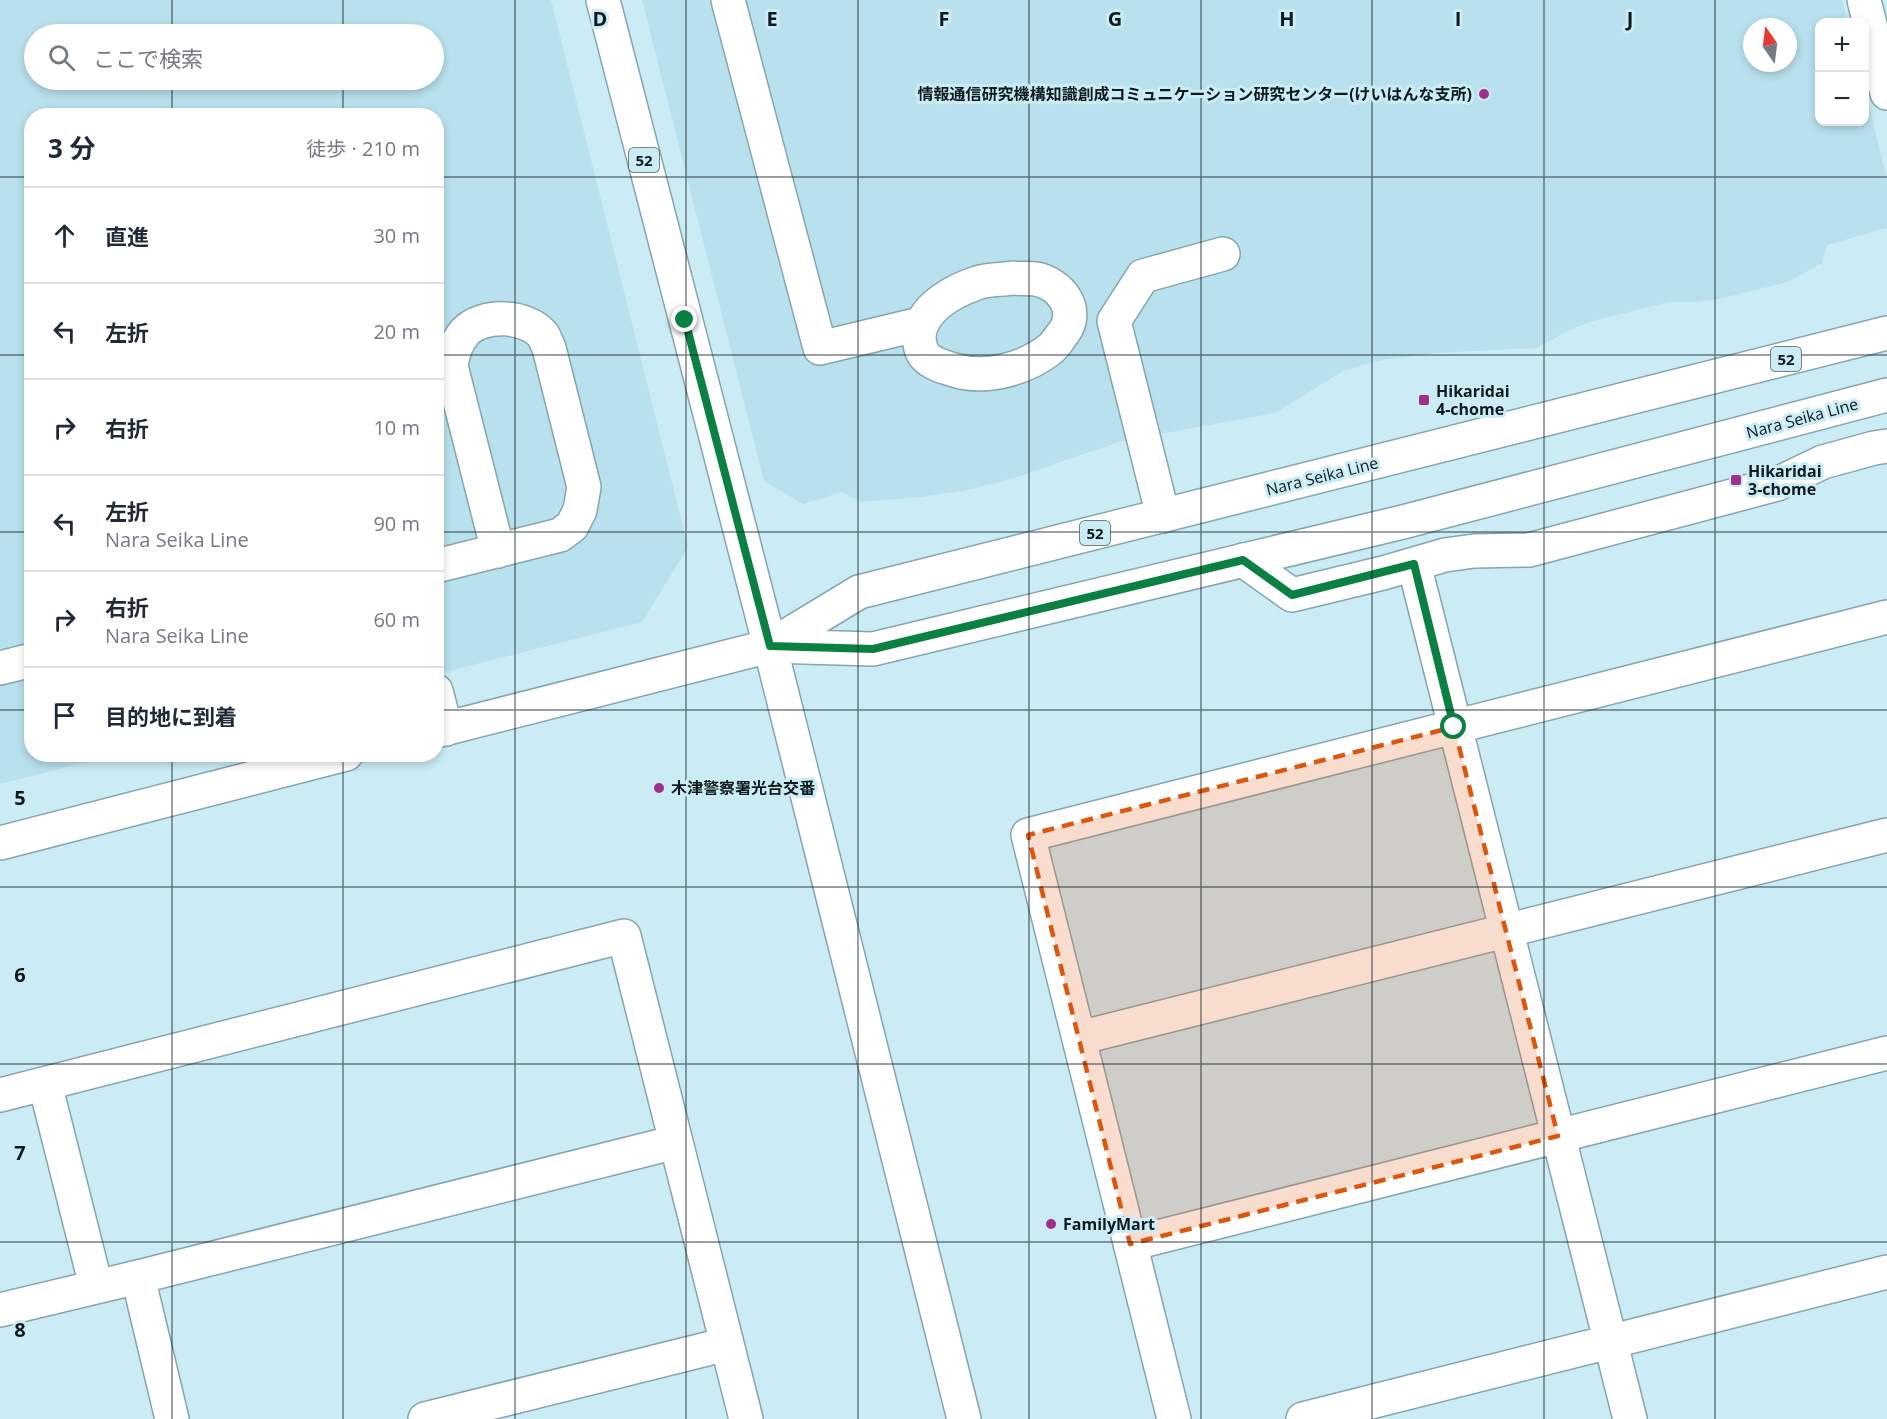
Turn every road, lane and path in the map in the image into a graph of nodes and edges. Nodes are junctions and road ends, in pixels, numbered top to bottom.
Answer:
1 (603, 0) edge
2 (728, 0) edge
3 (1864, 0) edge
4 (1887, 93) edge
5 (1223, 254) dead end
6 (1114, 321) junction
7 (920, 324) junction
8 (1070, 324) junction
9 (1887, 333) edge
10 (1887, 395) edge
11 (1887, 446) edge
12 (1163, 516) junction
13 (498, 551) junction
14 (1243, 560) junction
15 (444, 564) edge
16 (1414, 564) junction
17 (1887, 617) edge
18 (770, 646) junction
19 (24, 662) edge
20 (0, 668) edge
21 (1454, 727) junction
22 (444, 729) edge
23 (315, 762) edge
24 (1887, 835) edge
25 (0, 843) edge
26 (1506, 931) junction
27 (1079, 1038) junction
28 (1887, 1053) edge
29 (45, 1084) junction
30 (0, 1095) edge
31 (1558, 1136) junction
32 (676, 1142) junction
33 (1130, 1244) junction
34 (1887, 1272) edge
35 (138, 1277) junction
36 (96, 1286) junction
37 (0, 1310) edge
38 (1610, 1342) junction
39 (727, 1344) junction
40 (172, 1419) edge
41 (425, 1419) edge
42 (746, 1419) edge
43 (964, 1419) edge
44 (1174, 1419) edge
45 (1303, 1419) edge
46 (1630, 1419) edge

1 - 18 street, 52
2 - 7 street
3 - 4 street
5 - 6 street
6 - 8 street
6 - 12 street
7 - 8 street
7 - 8 street
9 - 12 street, Nara Seika Line / 52
10 - 14 street, Nara Seika Line
11 - 16 street
12 - 18 street, Nara Seika Line / 52
13 - 13 street
13 - 15 street
14 - 16 street
14 - 18 street, Nara Seika Line
16 - 21 street
17 - 21 street
18 - 22 street
18 - 43 street
19 - 20 street
21 - 26 street
21 - 27 street
23 - 25 street
24 - 26 street
26 - 27 street
26 - 31 street
27 - 33 street
28 - 31 street
29 - 30 street
29 - 32 street
29 - 36 street
31 - 33 street
31 - 38 street
32 - 35 street
32 - 39 street
33 - 44 street
34 - 38 street
35 - 36 street
35 - 40 street
36 - 37 street
38 - 45 street
38 - 46 street
39 - 41 street
39 - 42 street

